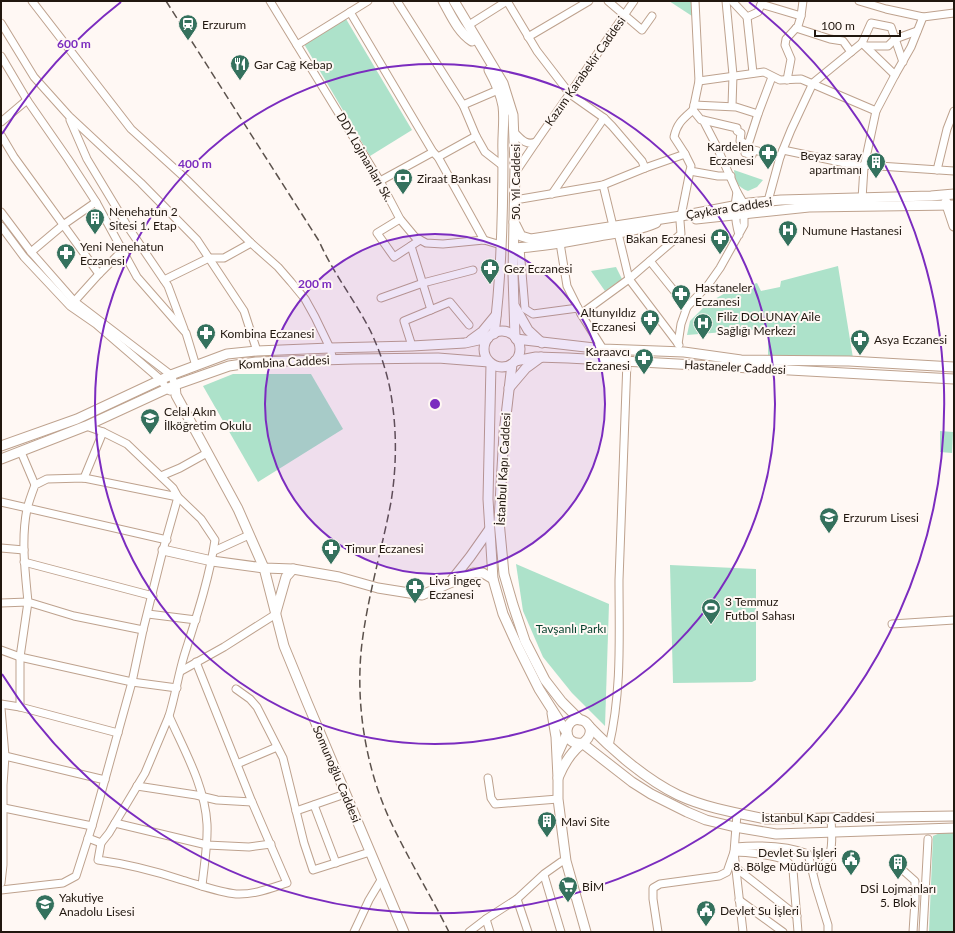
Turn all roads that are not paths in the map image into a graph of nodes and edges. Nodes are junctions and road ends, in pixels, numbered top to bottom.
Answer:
1 (32, 1) edge
2 (368, 1) edge
3 (397, 1) edge
4 (443, 1) edge
5 (449, 1) edge
6 (454, 1) edge
7 (460, 1) edge
8 (507, 1) edge
9 (589, 1) edge
10 (608, 1) edge
11 (634, 1) edge
12 (695, 1) edge
13 (726, 1) edge
14 (803, 1) edge
15 (859, 1) edge
16 (274, 2) edge
17 (735, 2) edge
18 (350, 12) junction
19 (954, 13) edge
20 (625, 15) junction
21 (652, 16) dead end
22 (801, 16) junction
23 (747, 17) junction
24 (923, 17) junction
25 (1, 23) edge
26 (472, 23) junction
27 (796, 28) junction
28 (917, 31) junction
29 (528, 36) junction
30 (474, 38) junction
31 (895, 38) junction
32 (864, 44) junction
33 (297, 45) junction
34 (851, 52) junction
35 (1, 56) edge
36 (903, 62) junction
37 (753, 72) junction
38 (733, 75) junction
39 (895, 75) junction
40 (772, 77) junction
41 (699, 80) junction
42 (787, 80) junction
43 (813, 83) junction
44 (498, 90) junction
45 (570, 94) junction
46 (27, 100) junction
47 (463, 105) junction
48 (732, 106) junction
49 (503, 107) junction
50 (694, 108) junction
51 (876, 111) junction
52 (954, 111) edge
53 (758, 114) junction
54 (69, 116) junction
55 (604, 118) junction
56 (703, 120) junction
57 (1, 122) edge
58 (514, 132) junction
59 (1, 135) edge
60 (476, 136) junction
61 (536, 142) junction
62 (748, 145) junction
63 (783, 150) junction
64 (435, 154) junction
65 (685, 154) junction
66 (780, 157) junction
67 (503, 166) junction
68 (864, 166) junction
69 (645, 168) junction
70 (937, 170) junction
71 (690, 171) junction
72 (954, 171) edge
73 (515, 173) junction
74 (731, 176) junction
75 (380, 181) junction
76 (603, 185) junction
77 (737, 192) junction
78 (552, 194) junction
79 (950, 194) edge
80 (862, 198) junction
81 (515, 200) junction
82 (768, 201) junction
83 (96, 202) junction
84 (950, 206) edge
85 (745, 208) junction
86 (735, 210) junction
87 (1, 212) edge
88 (681, 218) junction
89 (400, 219) junction
90 (512, 219) junction
91 (656, 223) junction
92 (63, 224) junction
93 (1, 226) edge
94 (954, 226) edge
95 (615, 230) junction
96 (740, 235) junction
97 (420, 240) junction
98 (484, 240) junction
99 (251, 243) junction
100 (560, 243) junction
101 (411, 246) junction
102 (501, 246) junction
103 (520, 247) junction
104 (123, 250) junction
105 (31, 252) junction
106 (209, 258) junction
107 (650, 261) junction
108 (473, 270) dead end
109 (98, 274) junction
110 (629, 279) junction
111 (164, 280) junction
112 (423, 283) junction
113 (381, 298) dead end
114 (72, 303) junction
115 (515, 306) junction
116 (687, 307) junction
117 (431, 310) junction
118 (580, 311) junction
119 (497, 314) junction
120 (469, 325) dead end
121 (186, 333) junction
122 (491, 336) junction
123 (516, 338) junction
124 (468, 342) junction
125 (542, 343) junction
126 (678, 344) junction
127 (412, 346) junction
128 (330, 348) junction
129 (603, 349) junction
130 (257, 351) junction
131 (684, 352) junction
132 (542, 357) junction
133 (333, 360) junction
134 (627, 361) junction
135 (514, 362) junction
136 (490, 363) junction
137 (196, 366) junction
138 (954, 367) edge
139 (171, 375) junction
140 (954, 379) edge
141 (161, 380) junction
142 (509, 388) junction
143 (173, 390) junction
144 (86, 426) junction
145 (103, 432) junction
146 (1, 446) edge
147 (21, 452) junction
148 (207, 453) junction
149 (1, 459) edge
150 (161, 476) junction
151 (84, 478) junction
152 (34, 485) junction
153 (178, 497) junction
154 (1, 502) edge
155 (27, 509) junction
156 (489, 530) junction
157 (249, 535) junction
158 (166, 540) junction
159 (1, 548) edge
160 (24, 550) junction
161 (163, 550) junction
162 (213, 556) junction
163 (24, 562) junction
164 (264, 568) junction
165 (293, 569) junction
166 (493, 579) junction
167 (447, 584) junction
168 (152, 596) junction
169 (28, 602) junction
170 (1, 603) edge
171 (148, 614) junction
172 (276, 614) junction
173 (196, 620) junction
174 (954, 620) edge
175 (892, 624) dead end
176 (143, 630) junction
177 (1, 650) edge
178 (20, 657) junction
179 (196, 662) junction
180 (181, 671) junction
181 (132, 682) junction
182 (177, 688) junction
183 (236, 689) dead end
184 (1, 704) edge
185 (550, 706) junction
186 (20, 707) junction
187 (1, 708) edge
188 (169, 716) junction
189 (580, 720) junction
190 (589, 726) junction
191 (118, 733) junction
192 (567, 734) junction
193 (582, 742) junction
194 (609, 746) junction
195 (278, 747) junction
196 (558, 753) junction
197 (5, 756) junction
198 (237, 764) junction
199 (488, 778) dead end
200 (558, 778) junction
201 (105, 780) junction
202 (137, 786) junction
203 (345, 794) junction
204 (202, 797) junction
205 (558, 799) junction
206 (252, 802) junction
207 (314, 805) junction
208 (4, 808) junction
209 (296, 811) junction
210 (737, 814) junction
211 (954, 816) edge
212 (832, 819) junction
213 (115, 823) junction
214 (92, 826) junction
215 (735, 827) junction
216 (954, 828) edge
217 (832, 833) junction
218 (88, 838) junction
219 (928, 839) dead end
220 (101, 843) junction
221 (271, 844) junction
222 (206, 845) junction
223 (734, 849) junction
224 (370, 852) junction
225 (566, 861) junction
226 (336, 863) junction
227 (897, 865) dead end
228 (736, 868) junction
229 (812, 870) junction
230 (544, 875) junction
231 (382, 880) junction
232 (1, 882) edge
233 (202, 886) junction
234 (1, 890) edge
235 (517, 899) junction
236 (739, 900) junction
237 (797, 916) junction
238 (486, 919) junction
239 (354, 932) edge
240 (404, 932) edge
241 (469, 932) edge
242 (490, 932) edge
243 (528, 932) edge
244 (560, 932) edge
245 (586, 932) edge
246 (658, 932) edge
247 (743, 932) edge
248 (782, 932) edge
249 (798, 932) edge
250 (828, 932) edge
251 (913, 932) edge
252 (923, 932) edge

1 - 99 street
2 - 18 street
3 - 47 street
4 - 30 main road, 50. Yıl Caddesi
5 - 30 main road, 50. Yıl Caddesi
6 - 30 main road, 50. Yıl Caddesi
7 - 26 main road, 50. Yıl Caddesi
8 - 26 street
8 - 29 street
9 - 29 street
10 - 20 street
11 - 20 street, Kazım Karabekir Caddesi
12 - 41 street
13 - 38 street
14 - 22 street
15 - 24 street
16 - 33 street, DDY Lojmanları Sk.
17 - 23 street
18 - 33 street
18 - 64 street
19 - 24 street
20 - 21 street
20 - 45 street, Kazım Karabekir Caddesi
22 - 23 street
22 - 27 street
23 - 37 street
24 - 28 street
25 - 54 street
26 - 30 main road, 50. Yıl Caddesi
27 - 34 street
27 - 42 street
28 - 31 street
28 - 36 street
29 - 45 street
30 - 44 main road, 50. Yıl Caddesi
30 - 58 main road, 50. Yıl Caddesi
31 - 32 street
31 - 32 street
31 - 36 street
32 - 34 street
32 - 39 street
33 - 75 street, DDY Lojmanları Sk.
34 - 43 street
35 - 46 street
36 - 39 street
37 - 38 street
37 - 40 street
38 - 41 street
38 - 48 street
39 - 51 street
40 - 42 street
40 - 53 street
41 - 50 street
42 - 43 street
43 - 51 street
43 - 63 street
44 - 47 street
44 - 49 main road, 50. Yıl Caddesi
45 - 55 street
45 - 61 street, Kazım Karabekir Caddesi
46 - 57 street
46 - 83 street
47 - 60 street
48 - 50 street
48 - 53 street
49 - 67 main road, 50. Yıl Caddesi
49 - 90 main road
50 - 56 street
50 - 65 street
51 - 68 street
52 - 70 street
53 - 62 street
54 - 106 street
54 - 111 street
55 - 69 street
55 - 78 street
56 - 62 street
56 - 74 street
58 - 61 street
58 - 73 main road, 50. Yıl Caddesi
59 - 92 street
60 - 64 street
60 - 67 street
61 - 73 street, Kazım Karabekir Caddesi
62 - 66 street
63 - 66 street
63 - 68 street
64 - 75 street
64 - 98 street
65 - 69 street
65 - 71 street
66 - 82 street
67 - 102 main road, 50. Yıl Caddesi
68 - 70 street
68 - 80 street
69 - 76 street
70 - 72 street
71 - 74 street
71 - 88 street
73 - 81 main road, 50. Yıl Caddesi
74 - 77 street
75 - 89 street, DDY Lojmanları Sk.
76 - 78 street
76 - 95 street
77 - 85 street
77 - 86 street
78 - 81 street
79 - 80 main road, Çaykara Caddesi
79 - 84 main road
80 - 82 main road, Çaykara Caddesi
81 - 90 main road, 50. Yıl Caddesi
82 - 85 main road, Çaykara Caddesi
83 - 92 street
83 - 104 street
84 - 85 main road, Çaykara Caddesi
84 - 94 main road
85 - 86 main road, Çaykara Caddesi
85 - 96 street
86 - 88 main road, Çaykara Caddesi
86 - 96 street
87 - 105 street
88 - 91 main road, Çaykara Caddesi
88 - 95 main road, Çaykara Caddesi
88 - 107 street
89 - 97 street, DDY Lojmanları Sk.
89 - 101 street
90 - 95 main road, Çaykara Caddesi
90 - 103 main road, 50. Yıl Caddesi
91 - 95 main road
91 - 103 main road, Çaykara Caddesi
92 - 105 street
92 - 109 street
93 - 114 street
95 - 100 main road
95 - 110 street
96 - 116 street
97 - 98 street
97 - 101 street
98 - 102 street
99 - 106 street
99 - 128 street
100 - 103 main road
100 - 118 street
101 - 112 street
102 - 119 main road, 50. Yıl Caddesi
103 - 115 main road, 50. Yıl Caddesi
103 - 118 street
104 - 109 street
104 - 121 street
105 - 114 street
106 - 111 street
106 - 130 street
107 - 110 street
107 - 116 street
108 - 112 street
109 - 114 street
110 - 118 street
110 - 126 street
111 - 121 street
112 - 113 street
112 - 117 street
114 - 139 street
114 - 141 street
115 - 123 main road, 50. Yıl Caddesi
115 - 125 main road
116 - 126 street
117 - 120 street
117 - 127 street
118 - 129 street
119 - 122 main road, 50. Yıl Caddesi
119 - 124 main road
121 - 137 street
122 - 123 main road
122 - 124 main road, Kombina Caddesi
122 - 136 main road
123 - 125 main road, Hastaneler Caddesi
123 - 135 main road
124 - 127 main road, Kombina Caddesi
125 - 129 main road, Hastaneler Caddesi
126 - 131 street
127 - 128 main road, Kombina Caddesi
128 - 130 main road, Kombina Caddesi
128 - 133 street
129 - 131 main road, Hastaneler Caddesi
130 - 137 main road, Kombina Caddesi
131 - 138 main road, Hastaneler Caddesi
132 - 134 main road, Hastaneler Caddesi
132 - 135 main road, Hastaneler Caddesi
132 - 142 main road
133 - 136 main road, Kombina Caddesi
133 - 143 main road, Kombina Caddesi
134 - 140 main road, Hastaneler Caddesi
134 - 194 street
135 - 136 main road
135 - 142 main road, İstanbul Kapı Caddesi
136 - 156 main road
137 - 139 main road, Kombina Caddesi
139 - 141 main road, Kombina Caddesi
139 - 143 street
141 - 143 street
141 - 146 main road, Kombina Caddesi
142 - 189 main road, İstanbul Kapı Caddesi
143 - 144 main road, Kombina Caddesi
143 - 148 main road, Somunoğlu Caddesi
144 - 145 street
144 - 147 main road, Kombina Caddesi
145 - 150 street
145 - 151 street
147 - 149 main road, Kombina Caddesi
147 - 152 street
148 - 150 street
148 - 157 main road, Somunoğlu Caddesi
150 - 153 street
151 - 152 street
151 - 153 street
152 - 155 street
153 - 158 street
153 - 162 street
154 - 155 street
155 - 158 street
155 - 160 street
156 - 166 main road
156 - 167 main road
157 - 162 street
157 - 164 main road, Somunoğlu Caddesi
158 - 161 street
159 - 160 street
160 - 163 street
161 - 162 main road
161 - 168 street
162 - 164 main road
162 - 173 street
163 - 168 street
163 - 169 street
164 - 165 main road
164 - 172 main road, Somunoğlu Caddesi
165 - 167 main road
165 - 172 main road
166 - 167 main road
166 - 185 main road
168 - 171 street
169 - 170 street
169 - 176 street
169 - 178 street
171 - 173 street
171 - 176 street
172 - 179 street
172 - 203 main road, Somunoğlu Caddesi
173 - 180 street
174 - 175 street
176 - 181 street
177 - 178 street
178 - 181 street
178 - 186 street
179 - 180 street
179 - 198 street
180 - 182 street
181 - 182 street
181 - 191 street
182 - 188 street
183 - 195 street
184 - 186 street
185 - 192 main road
185 - 196 main road
186 - 191 street
187 - 197 street
188 - 202 street
188 - 204 street
189 - 190 main road
189 - 192 main road
190 - 193 main road
190 - 194 main road, İstanbul Kapı Caddesi
191 - 201 street
192 - 193 main road
192 - 196 main road
193 - 200 main road
193 - 215 main road
194 - 210 main road, İstanbul Kapı Caddesi
195 - 198 street
195 - 209 street
196 - 200 main road
197 - 201 street
197 - 208 street
198 - 206 street
199 - 205 street
200 - 205 main road
201 - 214 street
202 - 204 street
202 - 213 street
203 - 207 street
203 - 224 main road, Somunoğlu Caddesi
204 - 206 street
204 - 222 street
205 - 225 main road
206 - 221 street
207 - 209 street
207 - 226 street
208 - 214 street
208 - 232 street
209 - 226 street
210 - 212 main road, İstanbul Kapı Caddesi
210 - 215 street
211 - 212 main road, İstanbul Kapı Caddesi
212 - 217 street
213 - 220 street
213 - 222 street
214 - 218 street
215 - 217 main road
215 - 223 street
216 - 217 main road
217 - 229 street
218 - 220 street
218 - 234 street
219 - 252 street
220 - 233 street
221 - 222 street
221 - 233 street
222 - 233 street
223 - 228 street
223 - 229 street
223 - 237 street
223 - 246 street
224 - 226 street
224 - 231 main road, Somunoğlu Caddesi
225 - 230 street
225 - 245 main road
227 - 251 street
228 - 236 street
228 - 237 street
229 - 250 street
230 - 235 street
230 - 244 street
231 - 239 street
231 - 240 main road, Somunoğlu Caddesi
235 - 238 street
235 - 243 street
236 - 247 street
236 - 248 street
237 - 249 street
238 - 241 street
238 - 242 street

